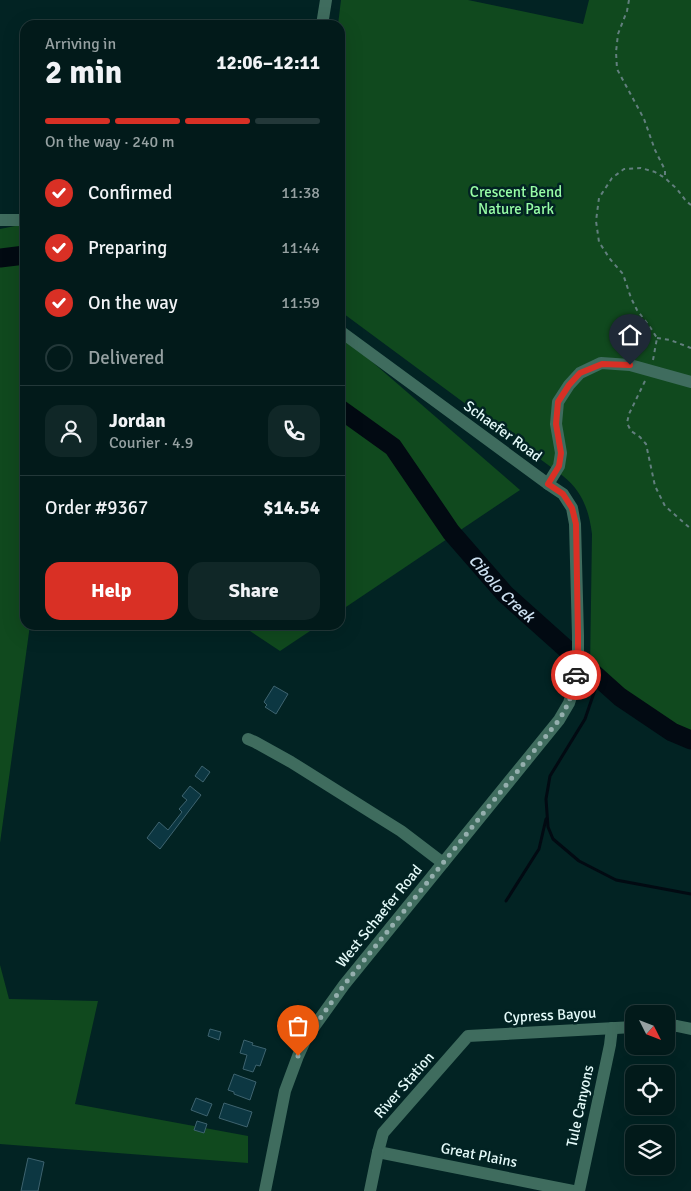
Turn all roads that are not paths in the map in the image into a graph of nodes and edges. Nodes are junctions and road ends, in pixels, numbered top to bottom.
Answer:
1 (326, 0) edge
2 (323, 20) edge
3 (0, 220) edge
4 (20, 220) edge
5 (345, 335) edge
6 (691, 382) edge
7 (548, 484) junction
8 (577, 597) joint
9 (248, 739) dead end
10 (443, 863) junction
11 (675, 1026) edge
12 (625, 1027) edge
13 (612, 1028) junction
14 (691, 1029) edge
15 (468, 1036) joint
16 (378, 1152) junction
17 (265, 1191) edge
18 (370, 1191) edge
19 (573, 1191) edge
20 (578, 1191) edge

1 - 2 street
3 - 4 street
5 - 7 street, Schaefer Road
6 - 7 street
7 - 8 street, Schaefer Road
8 - 10 street, West Schaefer Road
9 - 10 street
10 - 17 street, West Schaefer Road
11 - 14 street
12 - 13 street, Cypress Bayou
13 - 15 street, Cypress Bayou
13 - 20 street, Tule Canyons
15 - 16 street, River Station
16 - 18 street, River Station
16 - 19 street, Great Plains

